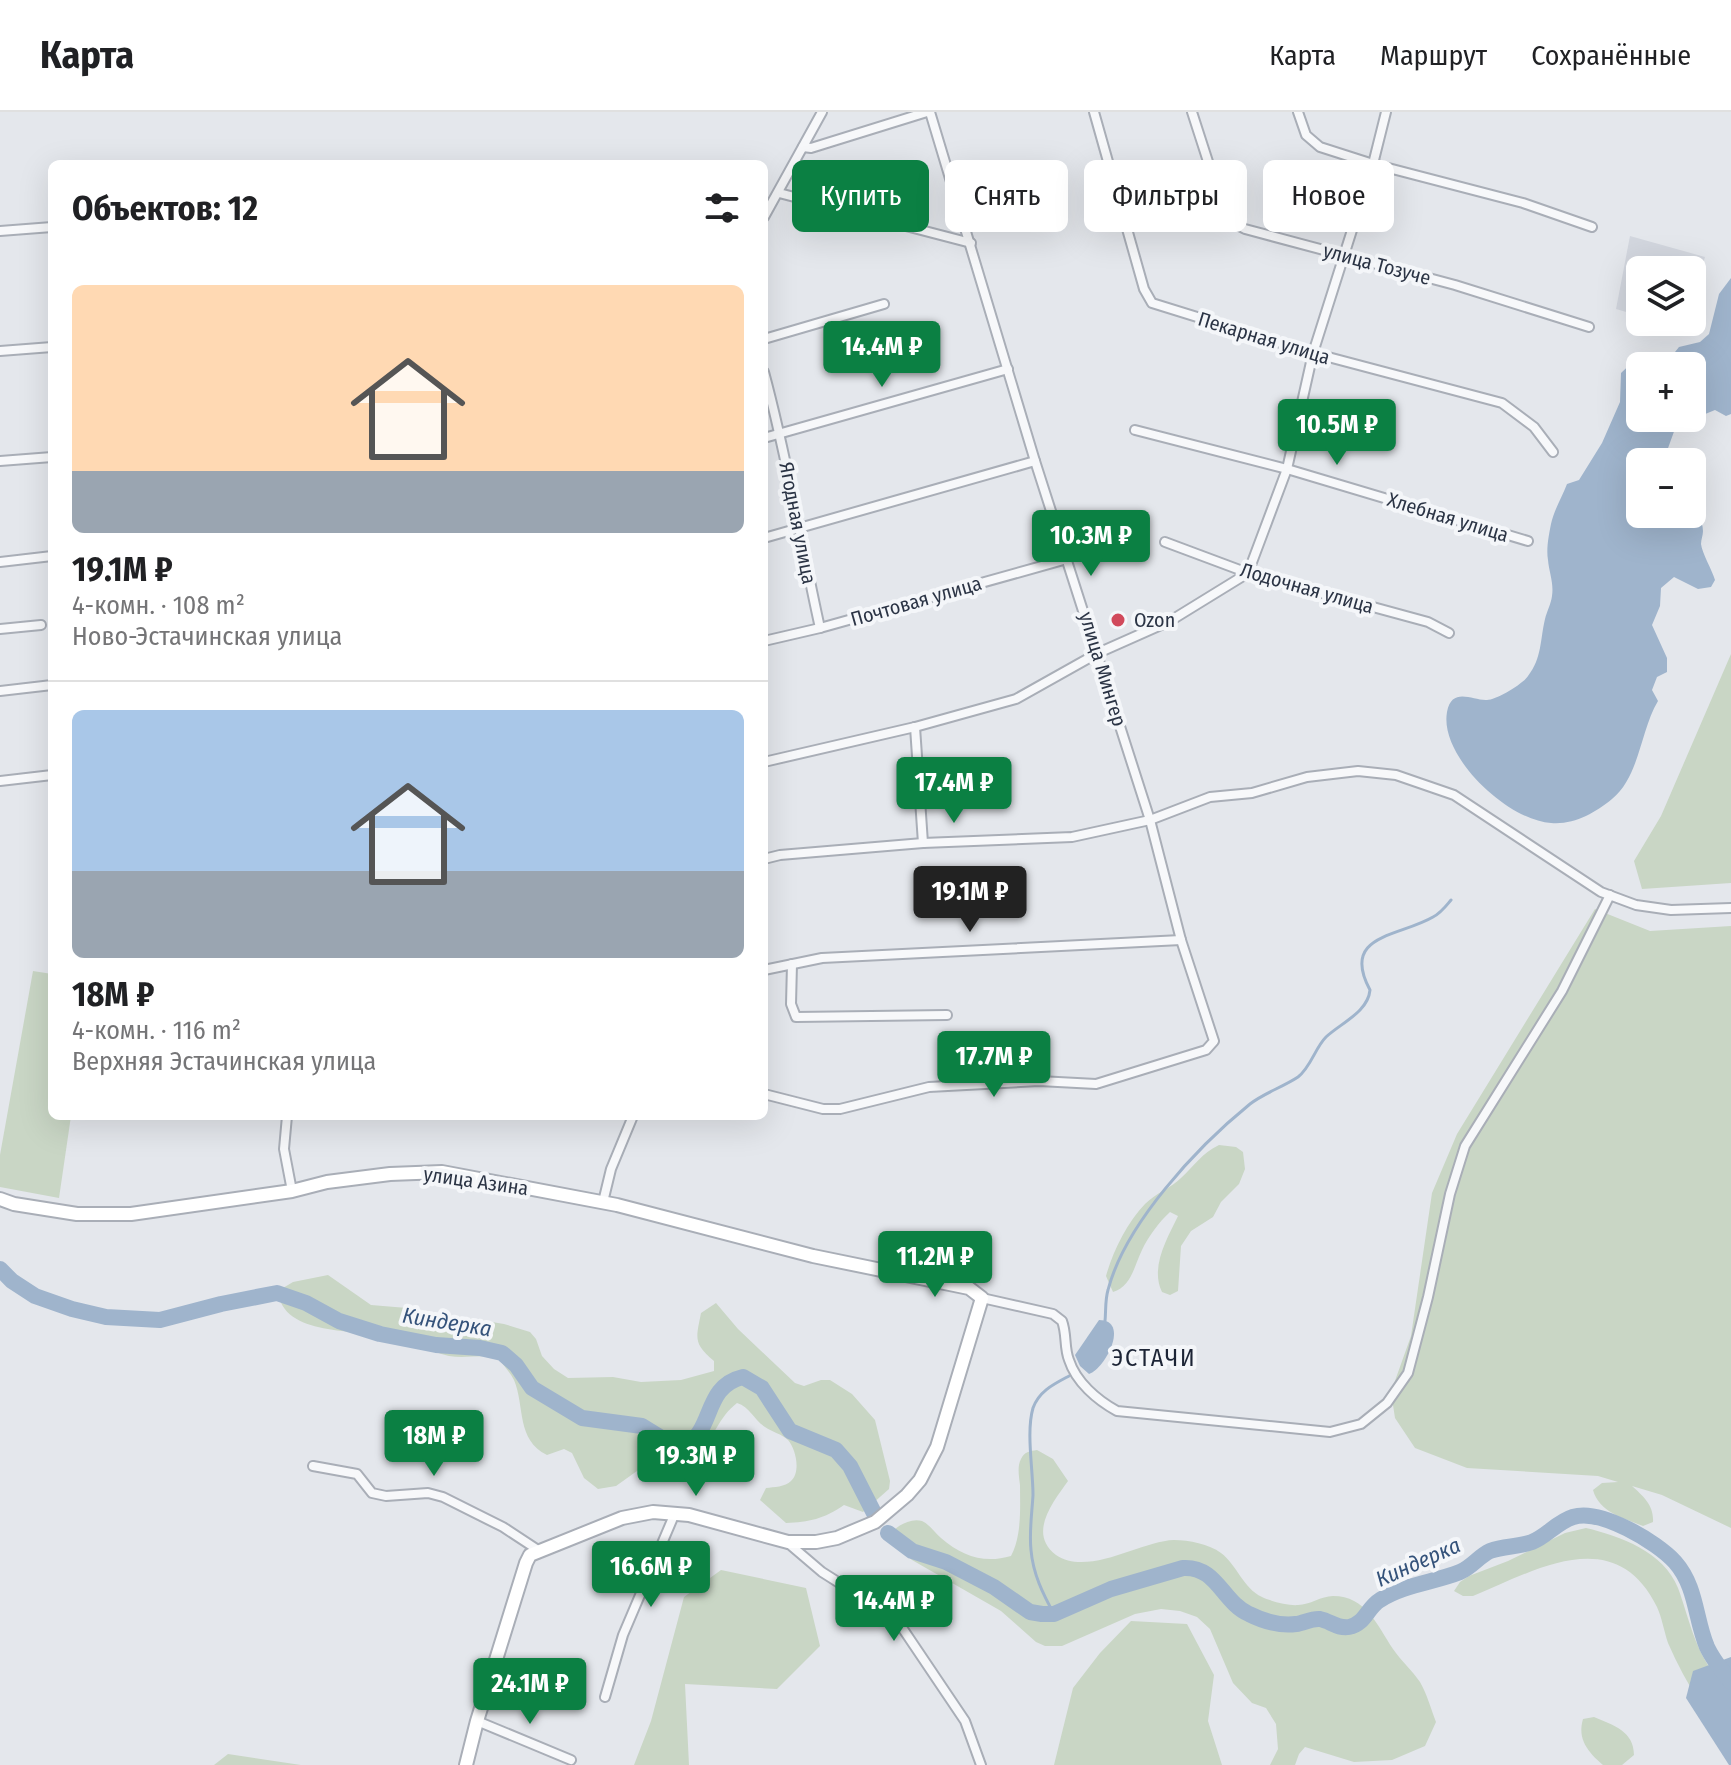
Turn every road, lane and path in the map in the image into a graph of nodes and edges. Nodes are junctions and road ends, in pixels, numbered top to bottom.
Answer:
1 (822, 112) edge
2 (929, 112) edge
3 (1094, 112) edge
4 (1192, 112) edge
5 (1298, 112) edge
6 (1386, 112) edge
7 (803, 147) junction
8 (1362, 160) edge
9 (1374, 160) edge
10 (1394, 169) edge
11 (779, 193) junction
12 (768, 211) edge
13 (48, 227) edge
14 (1592, 227) dead end
15 (0, 231) edge
16 (1351, 232) edge
17 (971, 243) junction
18 (1343, 255) junction
19 (884, 304) dead end
20 (1589, 327) dead end
21 (768, 338) edge
22 (48, 347) edge
23 (0, 351) edge
24 (1313, 353) junction
25 (1008, 369) junction
26 (768, 387) edge
27 (1135, 430) dead end
28 (781, 434) junction
29 (768, 437) edge
30 (1553, 452) dead end
31 (48, 457) edge
32 (0, 461) edge
33 (1035, 461) junction
34 (1287, 469) junction
35 (798, 530) junction
36 (768, 537) edge
37 (1528, 541) dead end
38 (1165, 542) dead end
39 (48, 556) edge
40 (1067, 559) junction
41 (0, 562) edge
42 (1248, 573) junction
43 (41, 625) dead end
44 (820, 628) junction
45 (0, 629) edge
46 (1449, 633) dead end
47 (768, 640) edge
48 (1098, 653) junction
49 (48, 685) edge
50 (0, 691) edge
51 (915, 727) junction
52 (768, 761) edge
53 (48, 775) edge
54 (0, 781) edge
55 (1150, 820) junction
56 (923, 843) junction
57 (768, 858) edge
58 (1610, 895) junction
59 (1731, 908) edge
60 (1181, 940) junction
61 (792, 964) junction
62 (768, 969) edge
63 (947, 1015) dead end
64 (768, 1095) edge
65 (287, 1120) edge
66 (631, 1120) edge
67 (292, 1191) junction
68 (0, 1199) edge
69 (603, 1202) junction
70 (982, 1298) junction
71 (313, 1466) dead end
72 (675, 1513) junction
73 (788, 1542) junction
74 (538, 1550) junction
75 (605, 1697) dead end
76 (477, 1721) junction
77 (571, 1760) dead end
78 (466, 1765) edge
79 (981, 1765) edge

1 - 7 street
2 - 7 street
2 - 17 street, улица Мингер
3 - 24 street, Пекарная улица
4 - 18 street, улица Тозуче
5 - 8 street
6 - 9 street
7 - 11 street
10 - 14 street
11 - 12 street
11 - 17 street
13 - 15 street
16 - 18 street
17 - 25 street, улица Мингер
18 - 20 street, улица Тозуче
18 - 24 street
19 - 21 street
22 - 23 street
24 - 30 street, Пекарная улица
24 - 34 street
25 - 28 street
25 - 33 street, улица Мингер
26 - 28 street, Ягодная улица
27 - 34 street, Хлебная улица
28 - 29 street
28 - 35 street, Ягодная улица
31 - 32 street
33 - 35 street
33 - 40 street, улица Мингер
34 - 37 street, Хлебная улица
34 - 42 street
35 - 36 street
35 - 44 street, Ягодная улица
38 - 42 street, Лодочная улица
39 - 41 street
40 - 44 street, Почтовая улица
40 - 48 street, улица Мингер
42 - 46 street, Лодочная улица
42 - 48 street
43 - 45 street
44 - 47 street, Почтовая улица
48 - 51 street
48 - 55 street, улица Мингер
49 - 50 street
51 - 52 street
51 - 56 street
53 - 54 street
55 - 56 street
55 - 58 street
55 - 60 street, улица Мингер
56 - 57 street
58 - 59 street
58 - 70 street
60 - 61 street
60 - 64 street, улица Мингер
61 - 62 street
61 - 63 street
65 - 67 street
66 - 69 street
67 - 68 street, улица Азина
67 - 69 street, улица Азина
69 - 70 street, улица Азина
70 - 73 street
71 - 74 street
72 - 73 street
72 - 74 street
72 - 75 street
73 - 79 street
74 - 76 street
76 - 77 street
76 - 78 street

